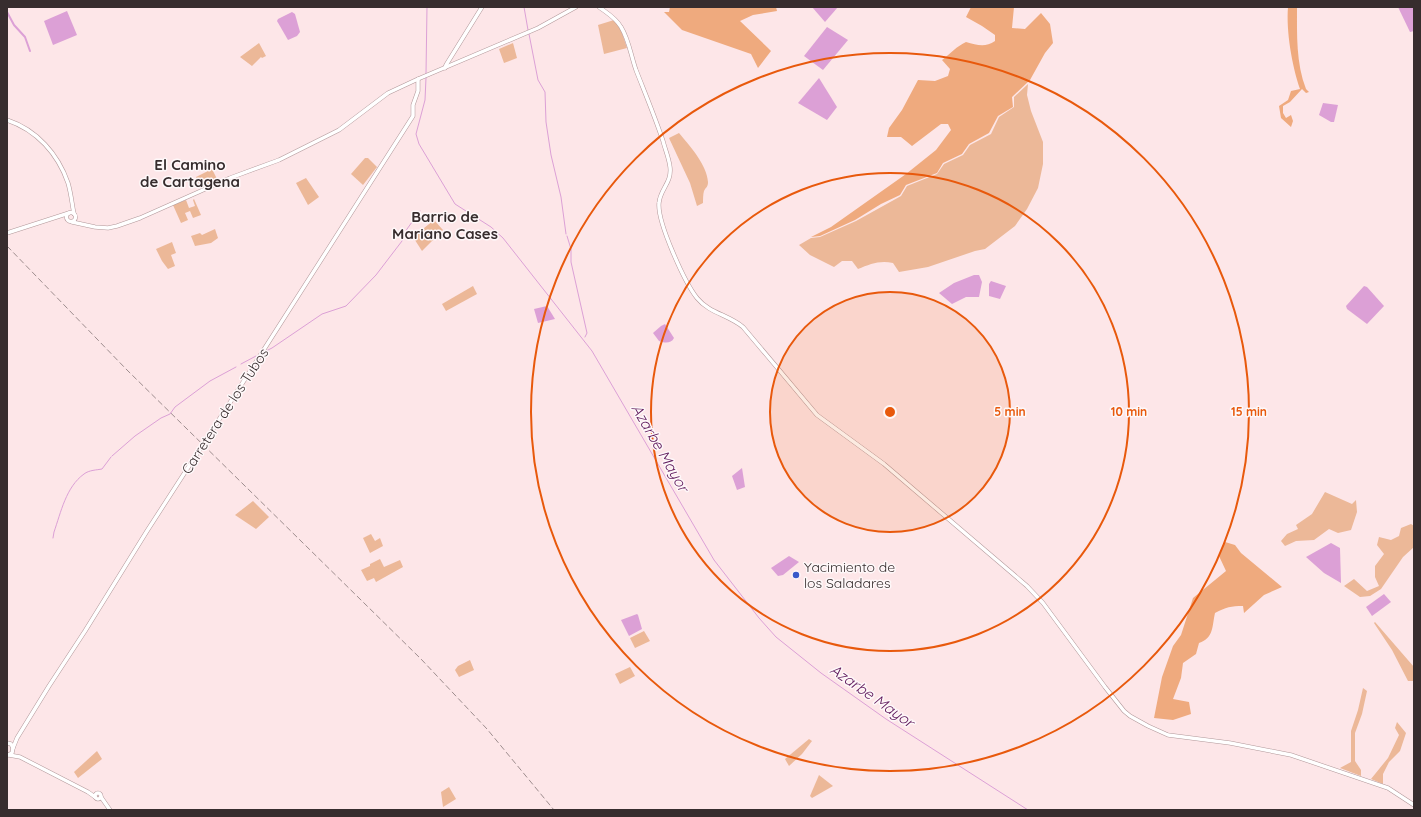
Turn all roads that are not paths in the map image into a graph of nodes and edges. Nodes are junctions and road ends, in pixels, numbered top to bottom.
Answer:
1 (482, 7) edge
2 (576, 7) edge
3 (599, 7) edge
4 (445, 68) junction
5 (420, 78) junction
6 (7, 120) edge
7 (72, 215) junction
8 (59, 216) junction
9 (66, 218) junction
10 (72, 222) junction
11 (86, 224) junction
12 (7, 233) edge
13 (17, 738) junction
14 (8, 743) edge
15 (13, 749) junction
16 (8, 756) edge
17 (20, 758) junction
18 (1414, 805) edge
19 (110, 810) edge

1 - 4 main road
2 - 4 main road
3 - 18 main road
4 - 5 main road
5 - 11 main road
5 - 13 main road, Carretera de los Tubos
6 - 7 main road
7 - 8 main road
7 - 9 main road
7 - 10 main road
7 - 11 main road
8 - 9 main road
8 - 12 main road
9 - 10 main road
10 - 11 main road
13 - 14 main road, Carretera de los Tubos
13 - 15 main road, Carretera de los Tubos
14 - 15 main road
15 - 16 main road, Carretera de los Tubos
15 - 17 main road
16 - 17 main road
17 - 19 main road

